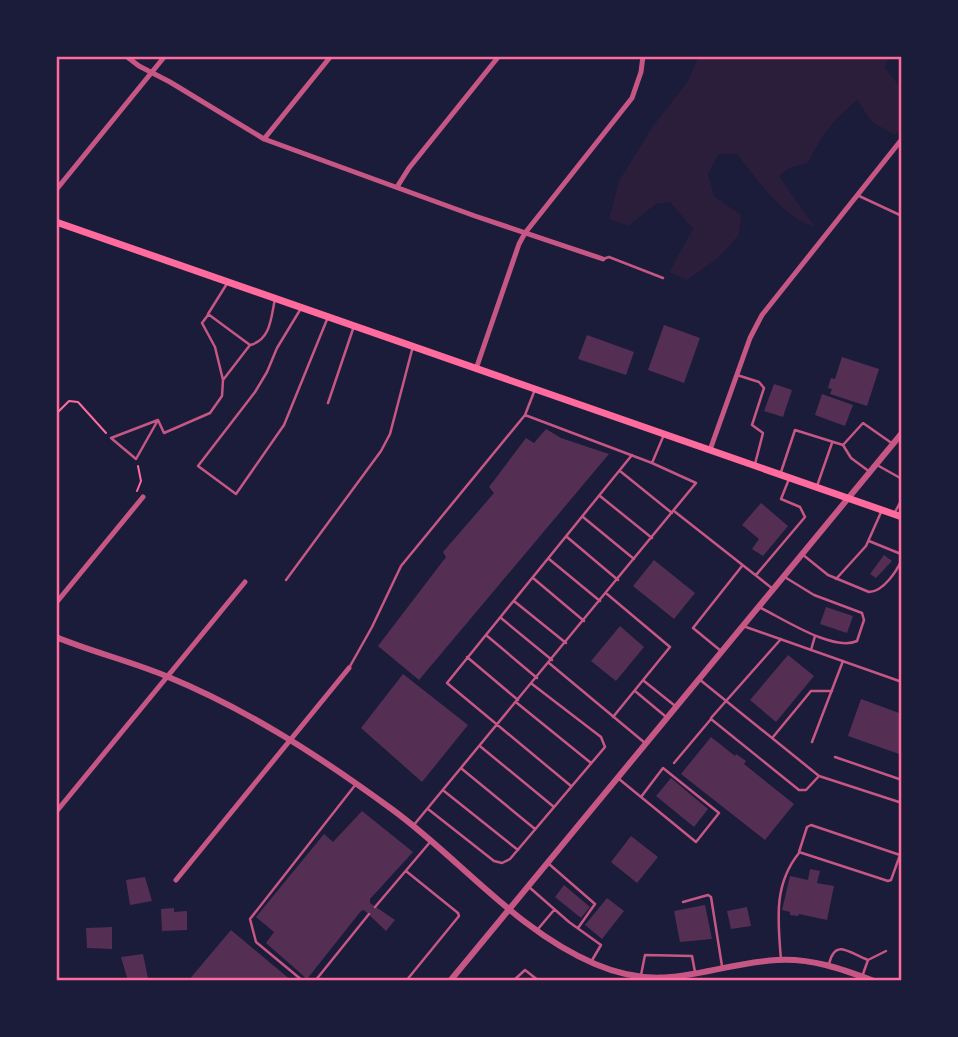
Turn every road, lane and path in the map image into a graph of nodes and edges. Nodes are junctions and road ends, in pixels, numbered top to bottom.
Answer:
1 (126, 56) edge
2 (165, 56) edge
3 (331, 56) edge
4 (499, 56) edge
5 (643, 56) edge
6 (152, 72) junction
7 (264, 139) junction
8 (902, 139) edge
9 (397, 187) junction
10 (56, 190) edge
11 (857, 195) junction
12 (902, 216) edge
13 (56, 222) edge
14 (525, 233) junction
15 (603, 258) joint
16 (663, 278) dead end
17 (228, 282) junction
18 (275, 299) junction
19 (301, 308) junction
20 (208, 314) junction
21 (328, 317) junction
22 (354, 326) junction
23 (250, 345) junction
24 (413, 347) junction
25 (476, 369) junction
26 (737, 375) junction
27 (223, 380) junction
28 (535, 389) junction
29 (328, 403) dead end
30 (56, 414) edge
31 (524, 415) junction
32 (158, 420) junction
33 (664, 433) junction
34 (902, 433) edge
35 (111, 438) junction
36 (832, 443) junction
37 (893, 444) junction
38 (843, 445) junction
39 (710, 450) junction
40 (632, 455) junction
41 (136, 459) junction
42 (652, 463) junction
43 (876, 465) junction
44 (755, 466) junction
45 (620, 470) junction
46 (870, 472) junction
47 (780, 474) junction
48 (790, 478) junction
49 (902, 479) edge
50 (817, 487) junction
51 (136, 492) dead end
52 (600, 495) junction
53 (143, 497) dead end
54 (849, 498) junction
55 (902, 499) edge
56 (882, 510) junction
57 (673, 512) junction
58 (582, 516) junction
59 (898, 516) edge
60 (566, 536) junction
61 (652, 538) junction
62 (869, 541) junction
63 (902, 544) edge
64 (802, 554) junction
65 (901, 557) edge
66 (548, 558) junction
67 (634, 559) junction
68 (743, 565) junction
69 (756, 575) junction
70 (783, 576) junction
71 (532, 578) junction
72 (836, 579) junction
73 (286, 580) dead end
74 (618, 580) junction
75 (245, 582) dead end
76 (773, 589) junction
77 (606, 593) junction
78 (514, 600) junction
79 (600, 601) junction
80 (56, 603) edge
81 (758, 607) junction
82 (500, 617) junction
83 (584, 621) junction
84 (742, 626) junction
85 (486, 635) junction
86 (815, 635) junction
87 (56, 637) edge
88 (781, 639) junction
89 (566, 643) junction
90 (811, 650) junction
91 (721, 651) junction
92 (467, 657) junction
93 (843, 661) junction
94 (551, 662) junction
95 (349, 668) joint
96 (167, 676) junction
97 (537, 678) junction
98 (699, 678) junction
99 (644, 681) junction
100 (902, 682) edge
101 (532, 684) junction
102 (635, 691) junction
103 (832, 691) junction
104 (726, 700) junction
105 (517, 701) junction
106 (675, 707) junction
107 (613, 717) junction
108 (667, 717) junction
109 (711, 719) junction
110 (498, 725) junction
111 (290, 738) junction
112 (772, 738) junction
113 (812, 742) dead end
114 (645, 743) junction
115 (480, 746) junction
116 (835, 757) dead end
117 (591, 763) junction
118 (674, 763) dead end
119 (461, 769) junction
120 (819, 776) junction
121 (617, 777) junction
122 (902, 780) edge
123 (356, 784) junction
124 (571, 786) junction
125 (443, 790) junction
126 (641, 797) junction
127 (902, 803) edge
128 (554, 807) junction
129 (428, 809) junction
130 (56, 812) edge
131 (413, 826) junction
132 (535, 829) junction
133 (431, 841) junction
134 (518, 850) junction
135 (800, 853) junction
136 (901, 855) edge
137 (547, 863) junction
138 (406, 871) junction
139 (176, 880) dead end
140 (528, 886) junction
141 (683, 902) dead end
142 (375, 906) dead end
143 (510, 909) junction
144 (554, 910) junction
145 (369, 914) dead end
146 (578, 929) junction
147 (537, 930) junction
148 (886, 951) dead end
149 (781, 960) junction
150 (868, 960) junction
151 (591, 962) junction
152 (829, 965) junction
153 (723, 969) junction
154 (696, 975) junction
155 (320, 976) junction
156 (641, 976) junction
157 (863, 976) junction
158 (632, 978) edge
159 (303, 981) edge
160 (316, 981) edge
161 (327, 981) edge
162 (406, 981) edge
163 (450, 981) edge
164 (513, 981) edge
165 (539, 981) edge
166 (874, 981) edge

1 - 6 street
2 - 6 street
3 - 7 street
4 - 9 street
5 - 14 street
6 - 7 street
6 - 10 street
7 - 9 street
8 - 11 street
9 - 14 street
11 - 12 lane
11 - 26 street
13 - 17 main road
14 - 15 street
14 - 25 street
15 - 16 lane
17 - 18 main road
17 - 20 lane
18 - 19 main road
18 - 23 lane
19 - 21 main road
19 - 21 lane
20 - 23 lane
20 - 27 lane
21 - 22 main road
22 - 24 main road
22 - 29 lane
23 - 27 lane
24 - 25 main road
24 - 73 lane
25 - 28 main road
26 - 39 street
26 - 44 lane
27 - 32 lane
28 - 31 lane
28 - 33 main road
30 - 35 path
31 - 40 lane
31 - 95 lane
32 - 35 lane
32 - 41 lane
33 - 39 main road
33 - 42 lane
34 - 37 street
35 - 41 lane
36 - 38 lane
36 - 47 lane
36 - 50 lane
37 - 38 lane
37 - 43 street
38 - 46 lane
39 - 44 main road
40 - 42 lane
40 - 45 lane
41 - 51 path
42 - 57 lane
43 - 46 street
43 - 49 lane
44 - 47 main road
45 - 52 lane
45 - 57 lane
46 - 54 street
47 - 48 main road
48 - 50 main road
48 - 69 lane
50 - 54 main road
52 - 58 lane
52 - 61 lane
53 - 80 street
54 - 56 main road
54 - 64 street
55 - 59 lane
56 - 59 main road
56 - 62 lane
57 - 61 lane
57 - 68 lane
58 - 60 lane
58 - 67 lane
60 - 66 lane
60 - 74 lane
61 - 67 lane
62 - 65 lane
62 - 72 lane
63 - 65 lane
64 - 70 street
64 - 72 lane
65 - 72 lane
66 - 71 lane
66 - 79 lane
67 - 74 lane
68 - 69 lane
68 - 91 lane
69 - 76 lane
70 - 76 street
70 - 86 lane
71 - 78 lane
71 - 83 lane
74 - 77 lane
75 - 96 street
76 - 81 street
77 - 79 lane
77 - 99 lane
78 - 82 lane
78 - 89 lane
79 - 83 lane
81 - 84 street
81 - 86 lane
82 - 85 lane
82 - 94 lane
83 - 89 lane
84 - 88 lane
84 - 91 street
85 - 92 lane
85 - 97 lane
86 - 90 lane
87 - 96 street
88 - 90 lane
88 - 104 lane
89 - 94 lane
90 - 93 lane
91 - 98 street
92 - 105 lane
92 - 110 lane
93 - 100 lane
93 - 103 lane
94 - 97 lane
94 - 107 lane
95 - 111 street
96 - 111 street
96 - 130 street
97 - 101 lane
98 - 104 lane
98 - 106 street
99 - 102 lane
99 - 106 lane
101 - 105 lane
101 - 117 lane
102 - 107 lane
102 - 108 lane
103 - 112 lane
103 - 113 lane
104 - 109 lane
104 - 112 lane
105 - 110 lane
105 - 117 lane
106 - 108 street
107 - 114 lane
108 - 114 street
109 - 118 lane
109 - 120 lane
110 - 115 lane
110 - 124 lane
111 - 123 street
111 - 139 street
112 - 120 lane
114 - 121 street
115 - 119 lane
115 - 128 lane
116 - 122 lane
117 - 124 lane
119 - 125 lane
119 - 132 lane
120 - 127 lane
121 - 126 lane
121 - 137 street
123 - 131 street
123 - 159 lane
124 - 128 lane
125 - 129 lane
125 - 134 lane
126 - 126 lane
128 - 132 lane
129 - 131 lane
129 - 134 lane
131 - 133 street
132 - 134 lane
133 - 138 lane
133 - 143 street
135 - 136 lane
135 - 136 lane
135 - 149 lane
137 - 140 street
137 - 146 lane
138 - 142 lane
138 - 162 lane
140 - 143 street
140 - 144 lane
141 - 153 lane
143 - 147 street
143 - 163 street
144 - 146 lane
144 - 147 lane
145 - 155 lane
146 - 151 lane
147 - 151 street
148 - 150 lane
149 - 152 street
149 - 153 street
150 - 152 lane
150 - 157 lane
151 - 158 street
152 - 157 street
153 - 154 street
154 - 156 street
154 - 156 lane
155 - 160 lane
155 - 161 lane
156 - 158 street
157 - 166 street
164 - 165 lane

